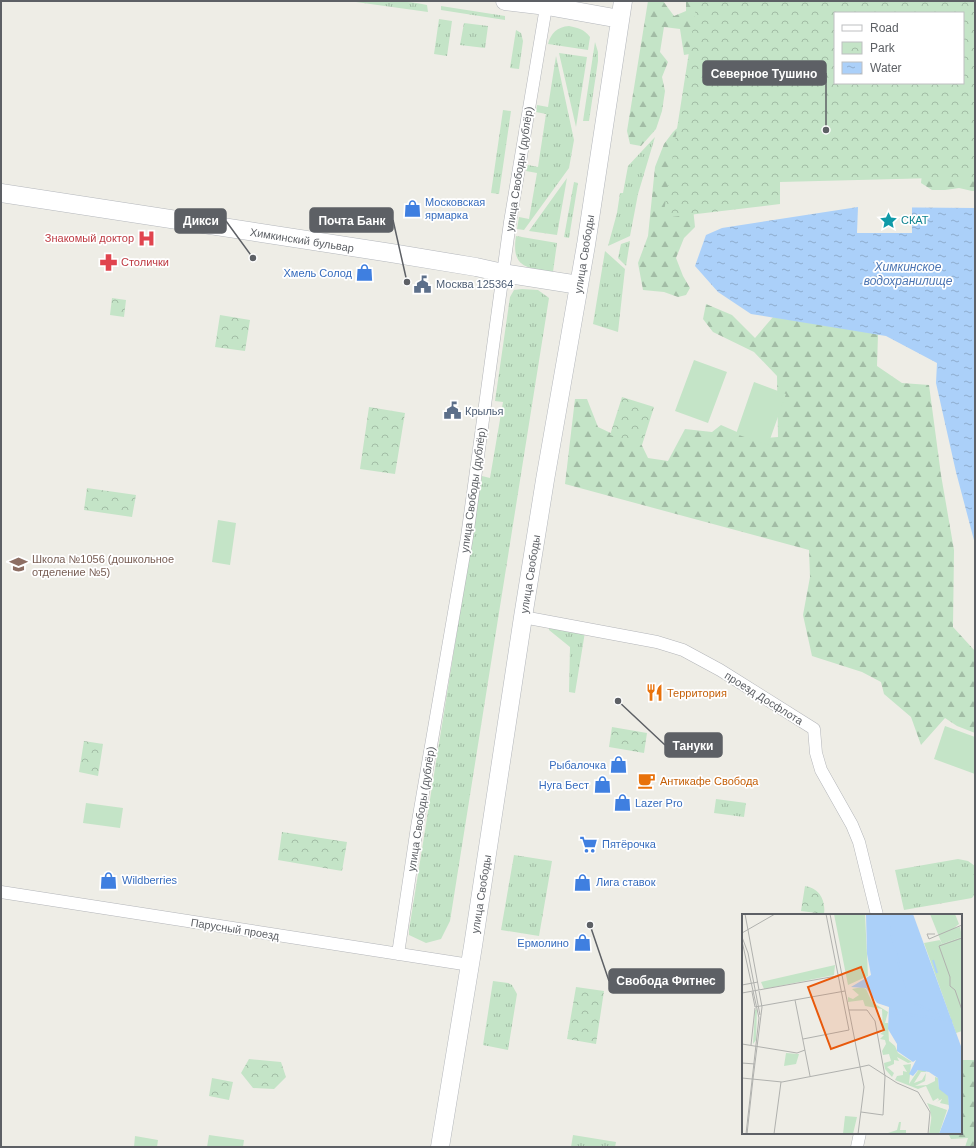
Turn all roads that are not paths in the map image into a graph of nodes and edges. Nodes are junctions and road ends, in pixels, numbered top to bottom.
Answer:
1 (505, 1) edge
2 (623, 1) edge
3 (547, 4) edge
4 (620, 19) junction
5 (1, 193) edge
6 (503, 273) junction
7 (579, 285) junction
8 (523, 617) junction
9 (1, 892) edge
10 (877, 914) edge
11 (398, 954) junction
12 (470, 965) junction
13 (860, 1134) edge
14 (440, 1147) edge
15 (858, 1147) edge

1 - 3 main road
2 - 4 main road, улица Свободы
3 - 4 main road
3 - 6 street, улица Свободы (дублёр)
4 - 7 main road, улица Свободы
5 - 6 main road, Химкинский бульвар
6 - 7 main road, Химкинский бульвар
6 - 11 street, улица Свободы (дублёр)
7 - 8 main road, улица Свободы
8 - 10 street, проезд Досфлота
8 - 12 main road, улица Свободы
9 - 11 street, Парусный проезд
11 - 12 street, Парусный проезд
12 - 14 main road, улица Свободы
13 - 15 street

